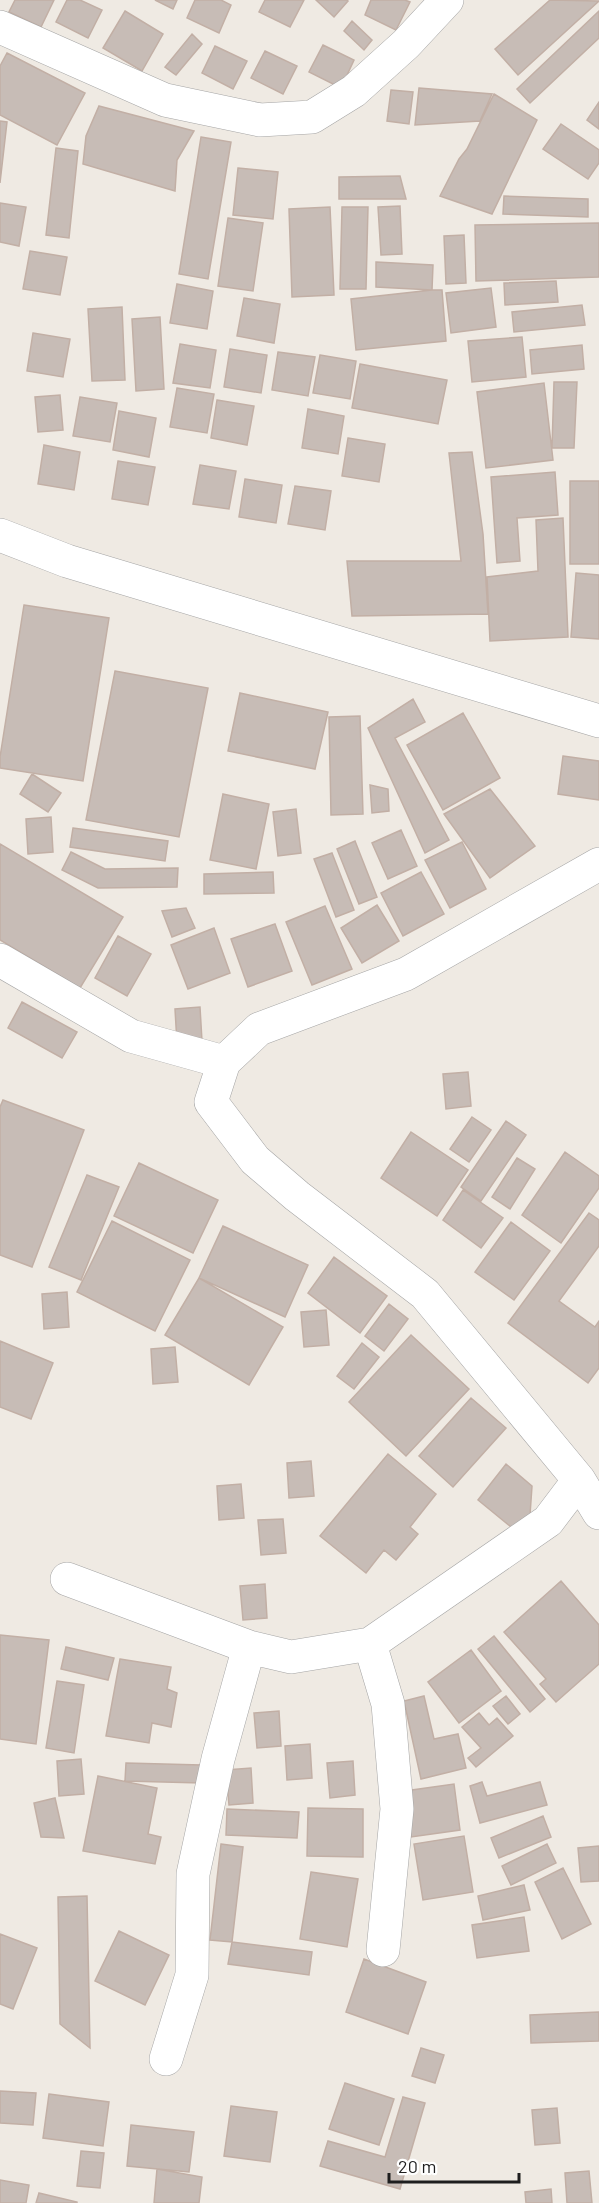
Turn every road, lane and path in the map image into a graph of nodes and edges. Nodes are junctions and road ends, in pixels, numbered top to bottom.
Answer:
1 (447, 0) edge
2 (0, 27) edge
3 (0, 535) edge
4 (599, 721) edge
5 (599, 864) edge
6 (0, 960) edge
7 (224, 1062) junction
8 (579, 1480) junction
9 (599, 1513) edge
10 (67, 1579) dead end
11 (370, 1644) junction
12 (249, 1647) junction
13 (383, 1950) dead end
14 (166, 2059) dead end

1 - 2 street
3 - 4 street
5 - 7 street
6 - 7 street
7 - 8 street
8 - 9 street
8 - 11 street
10 - 12 street
11 - 12 street
11 - 13 street
12 - 14 street

